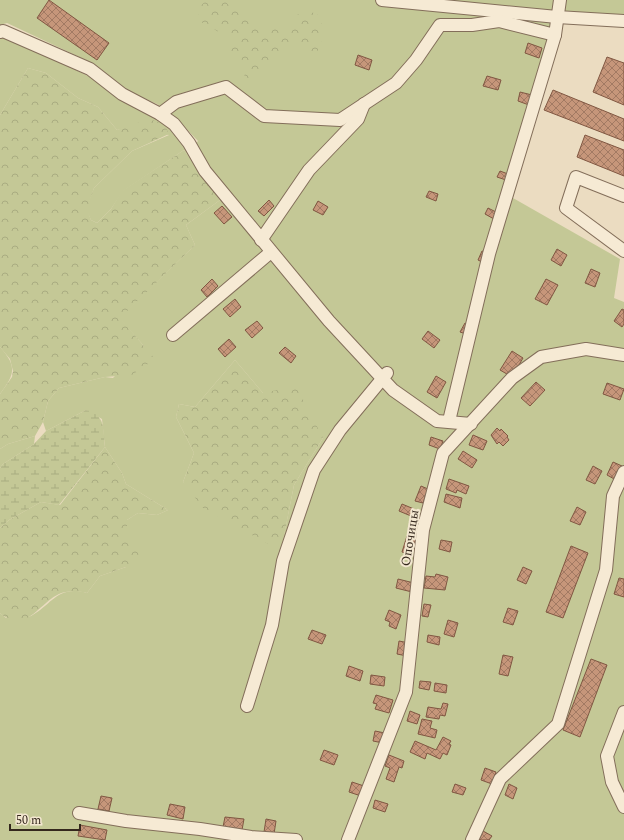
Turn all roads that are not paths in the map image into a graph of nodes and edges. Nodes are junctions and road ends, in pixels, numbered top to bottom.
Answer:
1 (382, 0) edge
2 (560, 0) edge
3 (557, 17) junction
4 (624, 21) edge
5 (0, 32) edge
6 (556, 35) junction
7 (364, 104) junction
8 (160, 114) junction
9 (624, 196) edge
10 (261, 240) junction
11 (624, 251) edge
12 (271, 252) junction
13 (173, 334) dead end
14 (624, 355) edge
15 (384, 376) junction
16 (448, 421) junction
17 (471, 424) junction
18 (624, 472) edge
19 (247, 706) dead end
20 (624, 712) edge
21 (624, 807) edge
22 (79, 813) dead end
23 (296, 840) edge
24 (348, 840) edge
25 (472, 840) edge

1 - 3 street
2 - 3 street
3 - 4 street
3 - 6 street
5 - 8 street
6 - 7 street
6 - 16 street
7 - 8 street
7 - 10 street
8 - 10 street
9 - 11 street
10 - 12 street
12 - 13 street
12 - 15 street
14 - 17 street, Опочицы
15 - 16 street
15 - 19 street
16 - 17 street
17 - 24 street, Опочицы
18 - 25 street
20 - 21 street
22 - 23 street

